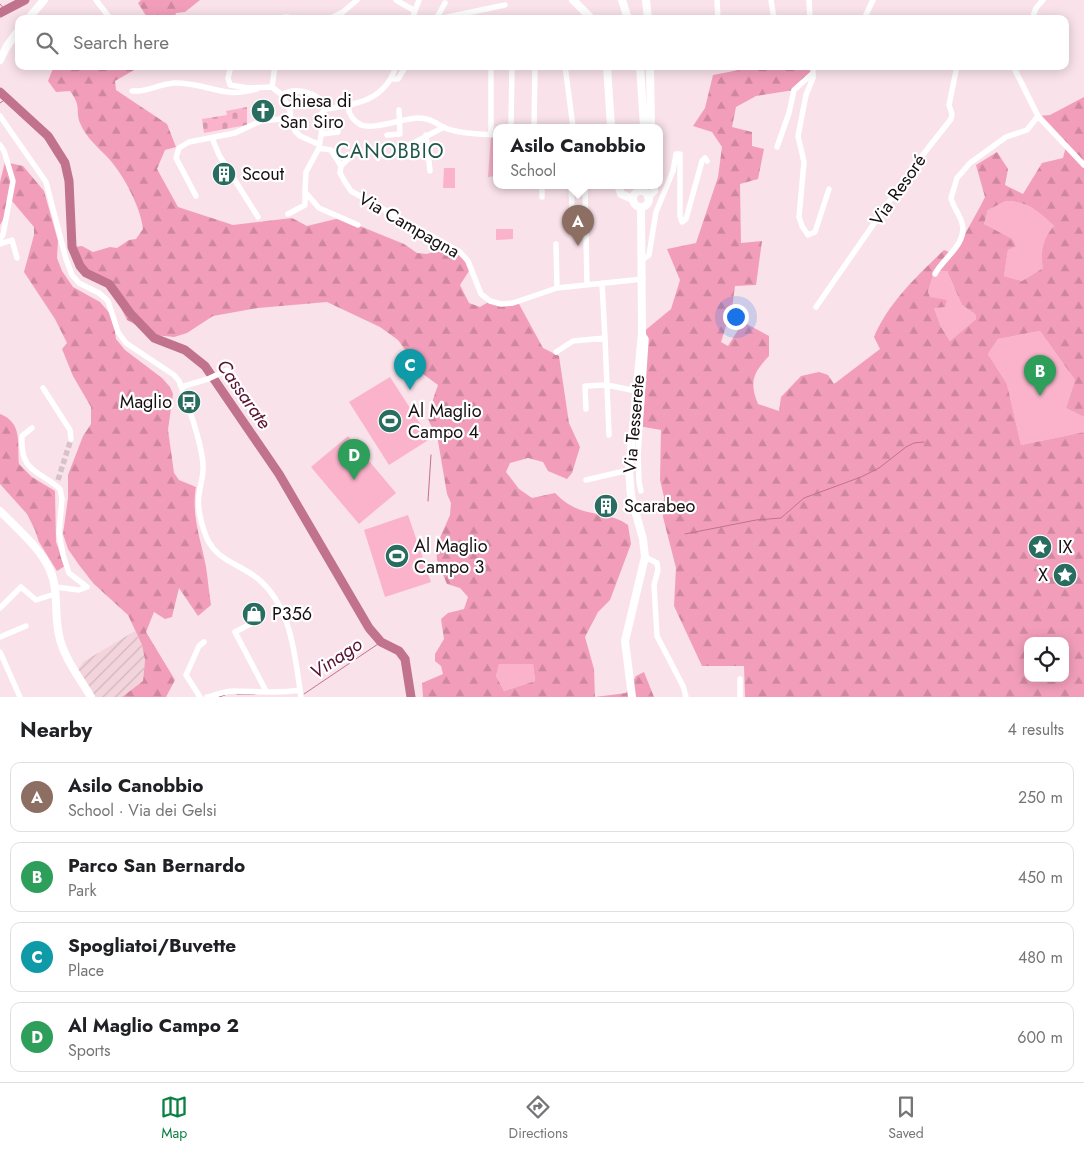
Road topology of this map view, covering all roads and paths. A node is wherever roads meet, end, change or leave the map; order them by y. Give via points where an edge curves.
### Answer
1 (44, 0) edge
2 (96, 0) edge
3 (357, 0) edge
4 (396, 0) edge
5 (419, 0) edge
6 (573, 0) edge
7 (622, 0) edge
8 (646, 0) edge
9 (717, 0) edge
10 (771, 0) edge
11 (809, 0) edge
12 (873, 0) edge
13 (1043, 0) edge
14 (445, 3) dead end
15 (505, 5) dead end
16 (415, 11) junction
17 (31, 15) edge
18 (107, 15) edge
19 (337, 15) edge
20 (414, 15) edge
21 (439, 15) edge
22 (454, 15) edge
23 (588, 15) edge
24 (627, 15) edge
25 (648, 15) edge
26 (718, 15) edge
27 (773, 15) edge
28 (810, 15) edge
29 (866, 15) edge
30 (1033, 15) edge
31 (15, 36) edge
32 (0, 60) edge
33 (230, 70) edge
34 (274, 70) edge
35 (395, 70) edge
36 (404, 70) edge
37 (491, 70) edge
38 (512, 70) edge
39 (535, 70) edge
40 (566, 70) edge
41 (607, 70) edge
42 (640, 70) edge
43 (650, 70) edge
44 (813, 70) edge
45 (956, 70) edge
46 (1016, 70) edge
47 (392, 79) junction
48 (272, 87) junction
49 (259, 88) junction
50 (132, 91) dead end
51 (282, 94) junction
52 (347, 107) junction
53 (326, 109) junction
54 (399, 110) dead end
55 (0, 116) edge
56 (1038, 116) junction
57 (290, 121) junction
58 (400, 121) junction
59 (494, 124) edge
60 (512, 124) edge
61 (534, 124) edge
62 (573, 124) edge
63 (611, 124) edge
64 (644, 124) edge
65 (651, 124) edge
66 (444, 127) junction
67 (338, 132) dead end
68 (322, 134) junction
69 (387, 135) dead end
70 (426, 135) junction
71 (493, 135) edge
72 (212, 138) junction
73 (0, 145) edge
74 (319, 146) junction
75 (777, 147) dead end
76 (408, 156) dead end
77 (350, 157) dead end
78 (707, 161) dead end
79 (1084, 165) edge
80 (340, 166) junction
81 (430, 171) dead end
82 (542, 189) edge
83 (571, 189) edge
84 (585, 189) edge
85 (619, 189) edge
86 (829, 190) dead end
87 (644, 191) edge
88 (305, 192) junction
89 (196, 196) dead end
90 (542, 197) dead end
91 (633, 199) junction
92 (641, 207) junction
93 (585, 208) junction
94 (288, 214) dead end
95 (258, 217) dead end
96 (358, 225) dead end
97 (0, 239) edge
98 (0, 244) edge
99 (556, 244) dead end
100 (17, 258) dead end
101 (642, 260) junction
102 (935, 274) dead end
103 (643, 279) junction
104 (602, 283) junction
105 (586, 285) junction
106 (557, 288) junction
107 (816, 307) dead end
108 (642, 333) junction
109 (605, 338) junction
110 (556, 352) dead end
111 (227, 370) dead end
112 (607, 386) junction
113 (181, 387) junction
114 (44, 388) dead end
115 (636, 391) junction
116 (586, 409) dead end
117 (32, 428) dead end
118 (609, 435) dead end
119 (71, 439) tunnel mouth
120 (629, 470) junction
121 (586, 480) dead end
122 (641, 491) dead end
123 (0, 512) edge
124 (645, 557) junction
125 (55, 591) junction
126 (0, 608) edge
127 (258, 620) dead end
128 (26, 626) dead end
129 (0, 638) edge
130 (204, 642) dead end
131 (0, 652) edge
132 (740, 679) dead end
133 (266, 691) junction
134 (300, 694) edge
135 (20, 697) edge
136 (91, 697) edge
137 (200, 697) edge
138 (207, 697) edge
139 (632, 697) edge
140 (686, 697) edge
141 (740, 697) edge

1 - 17 main road
2 - 18 street
3 - 19 street
4 - 16 street
5 - 16 street
6 - 23 main road
7 - 24 main road
8 - 25 main road
9 - 26 street
10 - 27 street
11 - 28 street
12 - 29 street
13 - 30 street
14 - 21 street
15 - 22 street
16 - 20 street
31 - 32 main road
33 - 49 street via 230,85
34 - 48 street
35 - 47 street
36 - 47 street via 398,79
37 - 59 street
38 - 60 street
39 - 61 street
40 - 62 street
41 - 63 main road
42 - 64 main road
43 - 65 main road
44 - 75 street via 794,90
44 - 86 street via 798,136 804,162 799,217 807,234 815,232
45 - 107 street, Via Resoré via 949,106 951,119 935,136 906,185 892,199
46 - 56 street
47 - 52 street via 380,94
48 - 49 street
48 - 51 street
49 - 50 street via 238,94 174,83
51 - 53 street via 290,91 315,95
51 - 57 street via 290,110
52 - 53 street
52 - 58 street via 350,115 362,125
53 - 68 street via 321,114
54 - 58 street
55 - 113 street via 46,182 72,275 108,301 118,332 126,343 174,375
56 - 79 street
56 - 102 street via 1027,130 1006,137 960,173 951,198 962,232 958,243
57 - 72 street via 280,118 261,121
57 - 74 street via 300,136
58 - 66 street via 427,118
58 - 69 street via 400,135
66 - 70 street
66 - 71 street
67 - 68 street
68 - 74 street
70 - 76 street via 408,146
70 - 81 street
72 - 89 street via 182,144 176,154
72 - 95 street
73 - 97 street via 13,181
74 - 80 street, Via Campagna via 331,150
74 - 88 street via 306,172
77 - 80 street
78 - 101 street via 705,158 702,161 686,220 682,222 680,154 676,154 656,212 649,255
80 - 106 street, Via Campagna via 340,173 354,194 391,211 463,255 481,294 490,301 513,303
82 - 90 street
83 - 93 street via 572,207
84 - 93 street
85 - 91 main road via 621,194
87 - 91 main road via 636,193
87 - 92 main road via 647,204
88 - 94 street via 305,205
88 - 96 street via 319,208
91 - 92 main road via 634,204
92 - 101 main road, Via Tesserete
93 - 105 street
98 - 100 street via 12,240
99 - 106 street
101 - 103 main road, Via Tesserete
103 - 104 street, Via Campagna
103 - 108 main road, Via Tesserete
104 - 105 street, Via Campagna
104 - 109 street
105 - 106 street, Via Campagna
108 - 115 main road, Via Tesserete
108 - 122 street via 646,339 638,456
109 - 110 street via 573,341
109 - 112 street
111 - 113 street
112 - 115 street
112 - 116 street via 585,386
112 - 118 street
113 - 134 street via 203,462 199,509 205,534 217,554 256,577 272,595 292,638
114 - 119 street via 70,430
115 - 120 main road, Via Tesserete
117 - 125 street via 22,436 24,460 31,470 57,483 61,493 59,540 67,570 87,586 79,590
120 - 121 street
120 - 124 main road, Via Tesserete
123 - 125 main road via 43,559 50,570
124 - 139 main road, Via Tesserete via 626,635
124 - 140 street via 657,563 658,568 654,585 657,636
125 - 126 street via 36,600 21,587
125 - 136 main road via 55,613 62,646
127 - 133 street via 235,632
128 - 129 street
130 - 137 street via 186,675
131 - 135 street
132 - 141 street
133 - 134 street
133 - 138 street via 233,691

